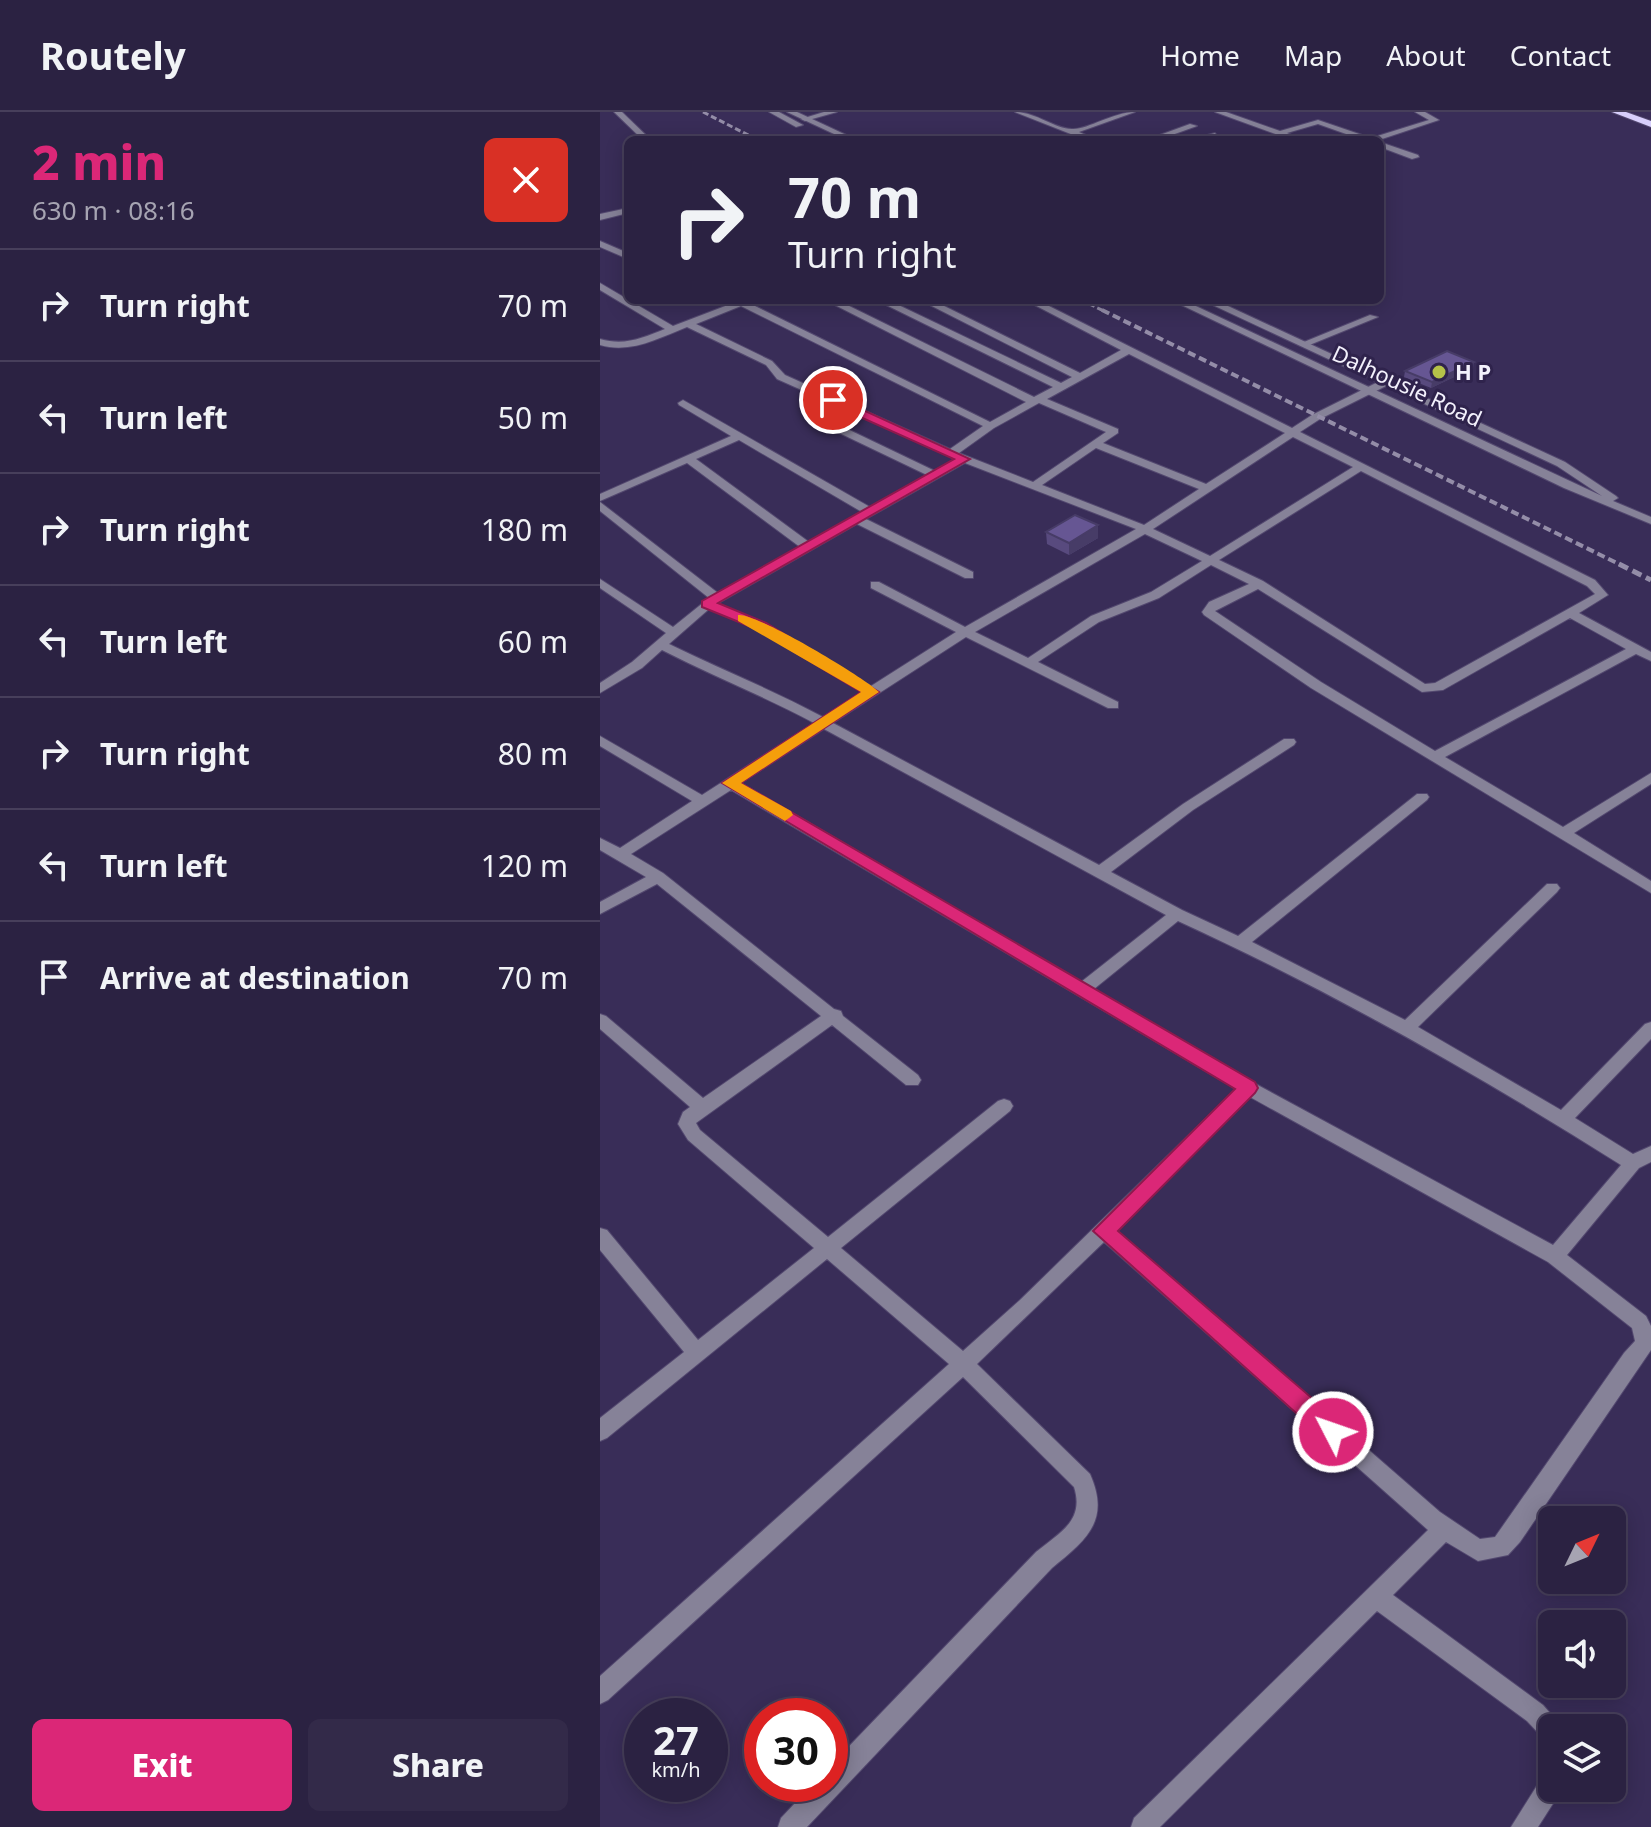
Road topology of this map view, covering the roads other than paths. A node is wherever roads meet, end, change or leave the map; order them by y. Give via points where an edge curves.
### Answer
1 (618, 112) edge
2 (773, 112) edge
3 (791, 112) edge
4 (833, 112) edge
5 (1019, 112) edge
6 (1131, 112) edge
7 (1219, 112) edge
8 (1419, 112) edge
9 (1617, 112) edge
10 (805, 119) junction
11 (1651, 124) edge
12 (1193, 126) dead end
13 (1071, 132) junction
14 (1280, 133) junction
15 (1215, 135) dead end
16 (643, 136) edge
17 (824, 136) edge
18 (844, 136) edge
19 (1082, 136) edge
20 (1162, 136) edge
21 (1212, 136) edge
22 (1288, 136) edge
23 (1358, 136) edge
24 (1383, 136) edge
25 (1384, 145) edge
26 (1415, 157) dead end
27 (624, 211) edge
28 (600, 217) edge
29 (600, 244) edge
30 (624, 254) edge
31 (600, 286) edge
32 (624, 300) edge
33 (630, 304) edge
34 (723, 304) edge
35 (741, 304) edge
36 (750, 304) edge
37 (838, 304) edge
38 (889, 304) edge
39 (933, 304) edge
40 (1038, 304) edge
41 (1185, 304) edge
42 (1222, 304) edge
43 (731, 308) junction
44 (1373, 317) dead end
45 (688, 324) junction
46 (673, 330) junction
47 (600, 342) edge
48 (1304, 344) junction
49 (1128, 350) junction
50 (1079, 376) junction
51 (1386, 382) junction
52 (1059, 386) junction
53 (1370, 390) junction
54 (1035, 400) junction
55 (683, 403) dead end
56 (990, 426) junction
57 (835, 427) dead end
58 (1293, 431) junction
59 (737, 437) junction
60 (1096, 444) junction
61 (951, 453) junction
62 (688, 459) junction
63 (964, 459) junction
64 (1362, 466) junction
65 (935, 475) junction
66 (1034, 486) junction
67 (1207, 488) junction
68 (601, 498) edge
69 (1622, 507) junction
70 (870, 512) junction
71 (856, 519) junction
72 (1651, 521) edge
73 (1145, 529) junction
74 (808, 547) junction
75 (1210, 562) junction
76 (969, 575) dead end
77 (600, 583) edge
78 (1259, 584) junction
79 (875, 585) dead end
80 (712, 601) junction
81 (1571, 614) junction
82 (672, 632) junction
83 (963, 633) junction
84 (659, 644) junction
85 (1635, 649) junction
86 (1651, 657) edge
87 (1030, 662) junction
88 (600, 689) edge
89 (871, 692) junction
90 (1113, 705) dead end
91 (823, 722) junction
92 (600, 740) edge
93 (1289, 742) dead end
94 (1436, 756) junction
95 (1651, 778) edge
96 (730, 783) junction
97 (1422, 797) dead end
98 (702, 801) junction
99 (1565, 832) junction
100 (600, 843) edge
101 (621, 854) junction
102 (1100, 872) junction
103 (658, 877) junction
104 (1552, 888) dead end
105 (1651, 888) edge
106 (600, 909) edge
107 (1177, 914) junction
108 (1241, 942) junction
109 (1082, 990) junction
110 (835, 1015) junction
111 (600, 1020) edge
112 (1651, 1028) edge
113 (1405, 1030) junction
114 (912, 1080) dead end
115 (1248, 1088) junction
116 (1004, 1106) dead end
117 (703, 1108) junction
118 (1563, 1119) junction
119 (1651, 1153) edge
120 (1633, 1163) junction
121 (1104, 1231) junction
122 (600, 1236) edge
123 (827, 1248) junction
124 (1555, 1256) junction
125 (698, 1354) junction
126 (962, 1362) junction
127 (600, 1431) edge
128 (1444, 1529) junction
129 (1375, 1595) junction
130 (600, 1692) edge
131 (1538, 1716) edge
132 (848, 1765) edge
133 (813, 1802) edge
134 (1540, 1802) edge
135 (790, 1827) edge
136 (1143, 1827) edge
137 (1523, 1827) edge

1 - 16 street
2 - 17 street
3 - 10 street
4 - 10 street
5 - 13 street
6 - 13 street
7 - 14 street
8 - 24 street via 1435,120
9 - 11 main road
10 - 18 street
12 - 20 street
13 - 19 street
14 - 22 street
14 - 23 street via 1318,122
15 - 21 street
25 - 26 street
27 - 28 street
29 - 30 street
31 - 32 street
33 - 46 street
34 - 43 street
35 - 43 street
36 - 56 street
37 - 54 street
38 - 52 street
39 - 50 street
40 - 49 street
41 - 53 street, Dalhousie Road
42 - 48 street, Dalhousie Road
43 - 45 street
44 - 48 street
45 - 46 street
45 - 61 street via 769,363 781,377
46 - 47 street via 625,347
48 - 51 street, Dalhousie Road
49 - 50 street
49 - 58 street
50 - 52 street
51 - 53 street
51 - 69 street, Dalhousie Road via 1572,470
52 - 54 street
53 - 58 street
53 - 69 street, Dalhousie Road
54 - 56 street
54 - 60 street via 1114,431
55 - 59 street
56 - 61 street
57 - 65 street
58 - 64 street
58 - 67 street
59 - 62 street
59 - 70 street
60 - 66 street
60 - 67 street
61 - 63 street
62 - 68 street
62 - 74 street
63 - 65 street
63 - 66 street
64 - 75 street
64 - 81 street via 1599,588 1602,595
65 - 70 street
66 - 73 street
67 - 73 street
68 - 80 street
69 - 72 street, Dalhousie Road
70 - 71 street
71 - 74 street
71 - 76 street
73 - 75 street
73 - 83 street
74 - 80 street
75 - 78 street
75 - 87 street via 1155,595 1095,619
77 - 82 street
78 - 81 street via 1426,689
78 - 94 street via 1208,612
79 - 83 street
80 - 82 street
80 - 89 street
81 - 85 street
82 - 84 street
83 - 87 street
83 - 89 street
84 - 88 street
84 - 91 street
85 - 86 street
85 - 94 street
87 - 90 street
89 - 91 street
91 - 96 street
91 - 102 street
92 - 98 street
93 - 102 street
94 - 99 street
95 - 99 street
96 - 98 street
96 - 109 street
97 - 108 street
98 - 101 street
99 - 105 street
100 - 101 street
101 - 103 street
102 - 107 street
103 - 106 street
103 - 110 street
104 - 113 street
107 - 108 street
107 - 109 street
108 - 113 street
109 - 115 street
110 - 114 street
110 - 117 street
111 - 117 street
112 - 118 street
113 - 118 street
115 - 121 street
115 - 124 street
116 - 123 street
117 - 123 street via 689,1117 694,1135
118 - 120 street
119 - 120 street
120 - 124 street
121 - 126 street
121 - 128 street
122 - 125 street
123 - 125 street
123 - 126 street
124 - 128 street via 1639,1322 1645,1345 1500,1547 1478,1550
125 - 127 street
126 - 130 street
126 - 132 street via 1083,1481 1091,1502 1088,1517
128 - 129 street
129 - 131 street
129 - 136 street
133 - 135 street
134 - 137 street

